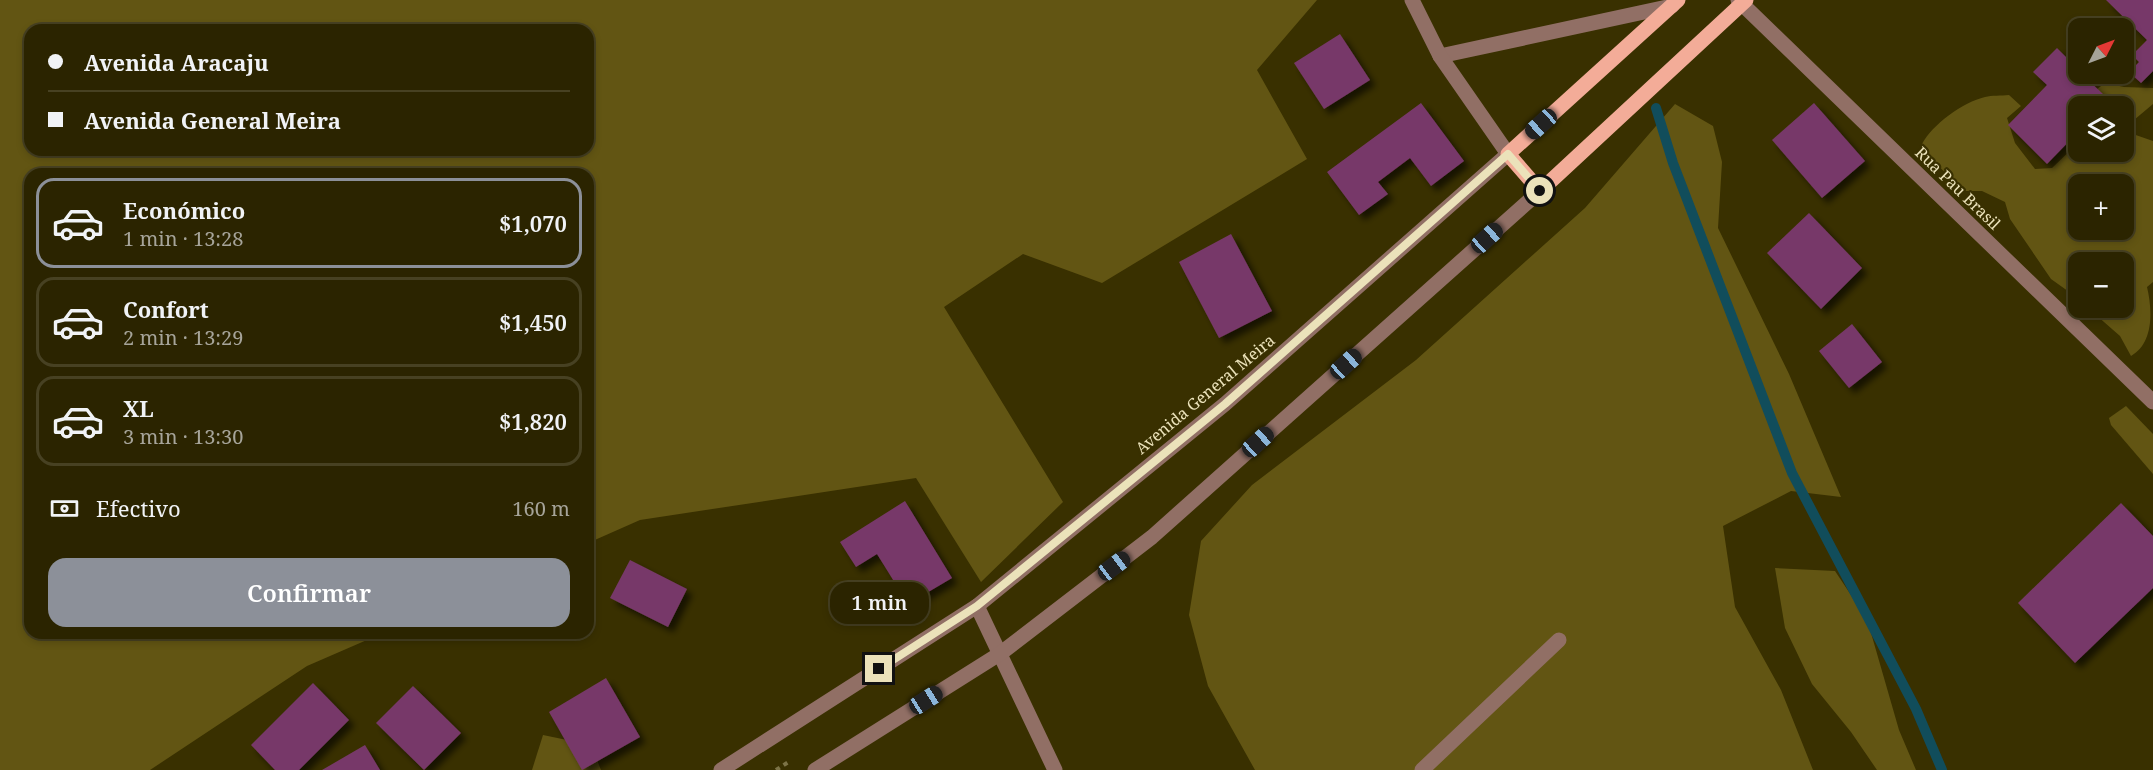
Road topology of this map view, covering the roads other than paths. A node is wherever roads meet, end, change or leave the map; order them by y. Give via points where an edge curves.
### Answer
1 (1412, 0) edge
2 (1742, 1) edge
3 (1675, 3) edge
4 (1440, 56) junction
5 (1508, 154) junction
6 (1540, 191) junction
7 (2153, 402) edge
8 (977, 606) junction
9 (1559, 640) dead end
10 (1000, 653) junction
11 (721, 770) edge
12 (815, 770) edge
13 (1055, 770) edge
14 (1422, 770) edge

1 - 4 street
2 - 6 main road
2 - 7 street, Rua Pau Brasil
3 - 4 street
3 - 5 main road, Avenida General Meira
4 - 5 street
5 - 6 main road
5 - 8 street, Avenida General Meira via 1225,404
6 - 10 street via 1152,537
8 - 10 street
8 - 11 street, Avenida General Meira
9 - 14 street
10 - 12 street
10 - 13 street

